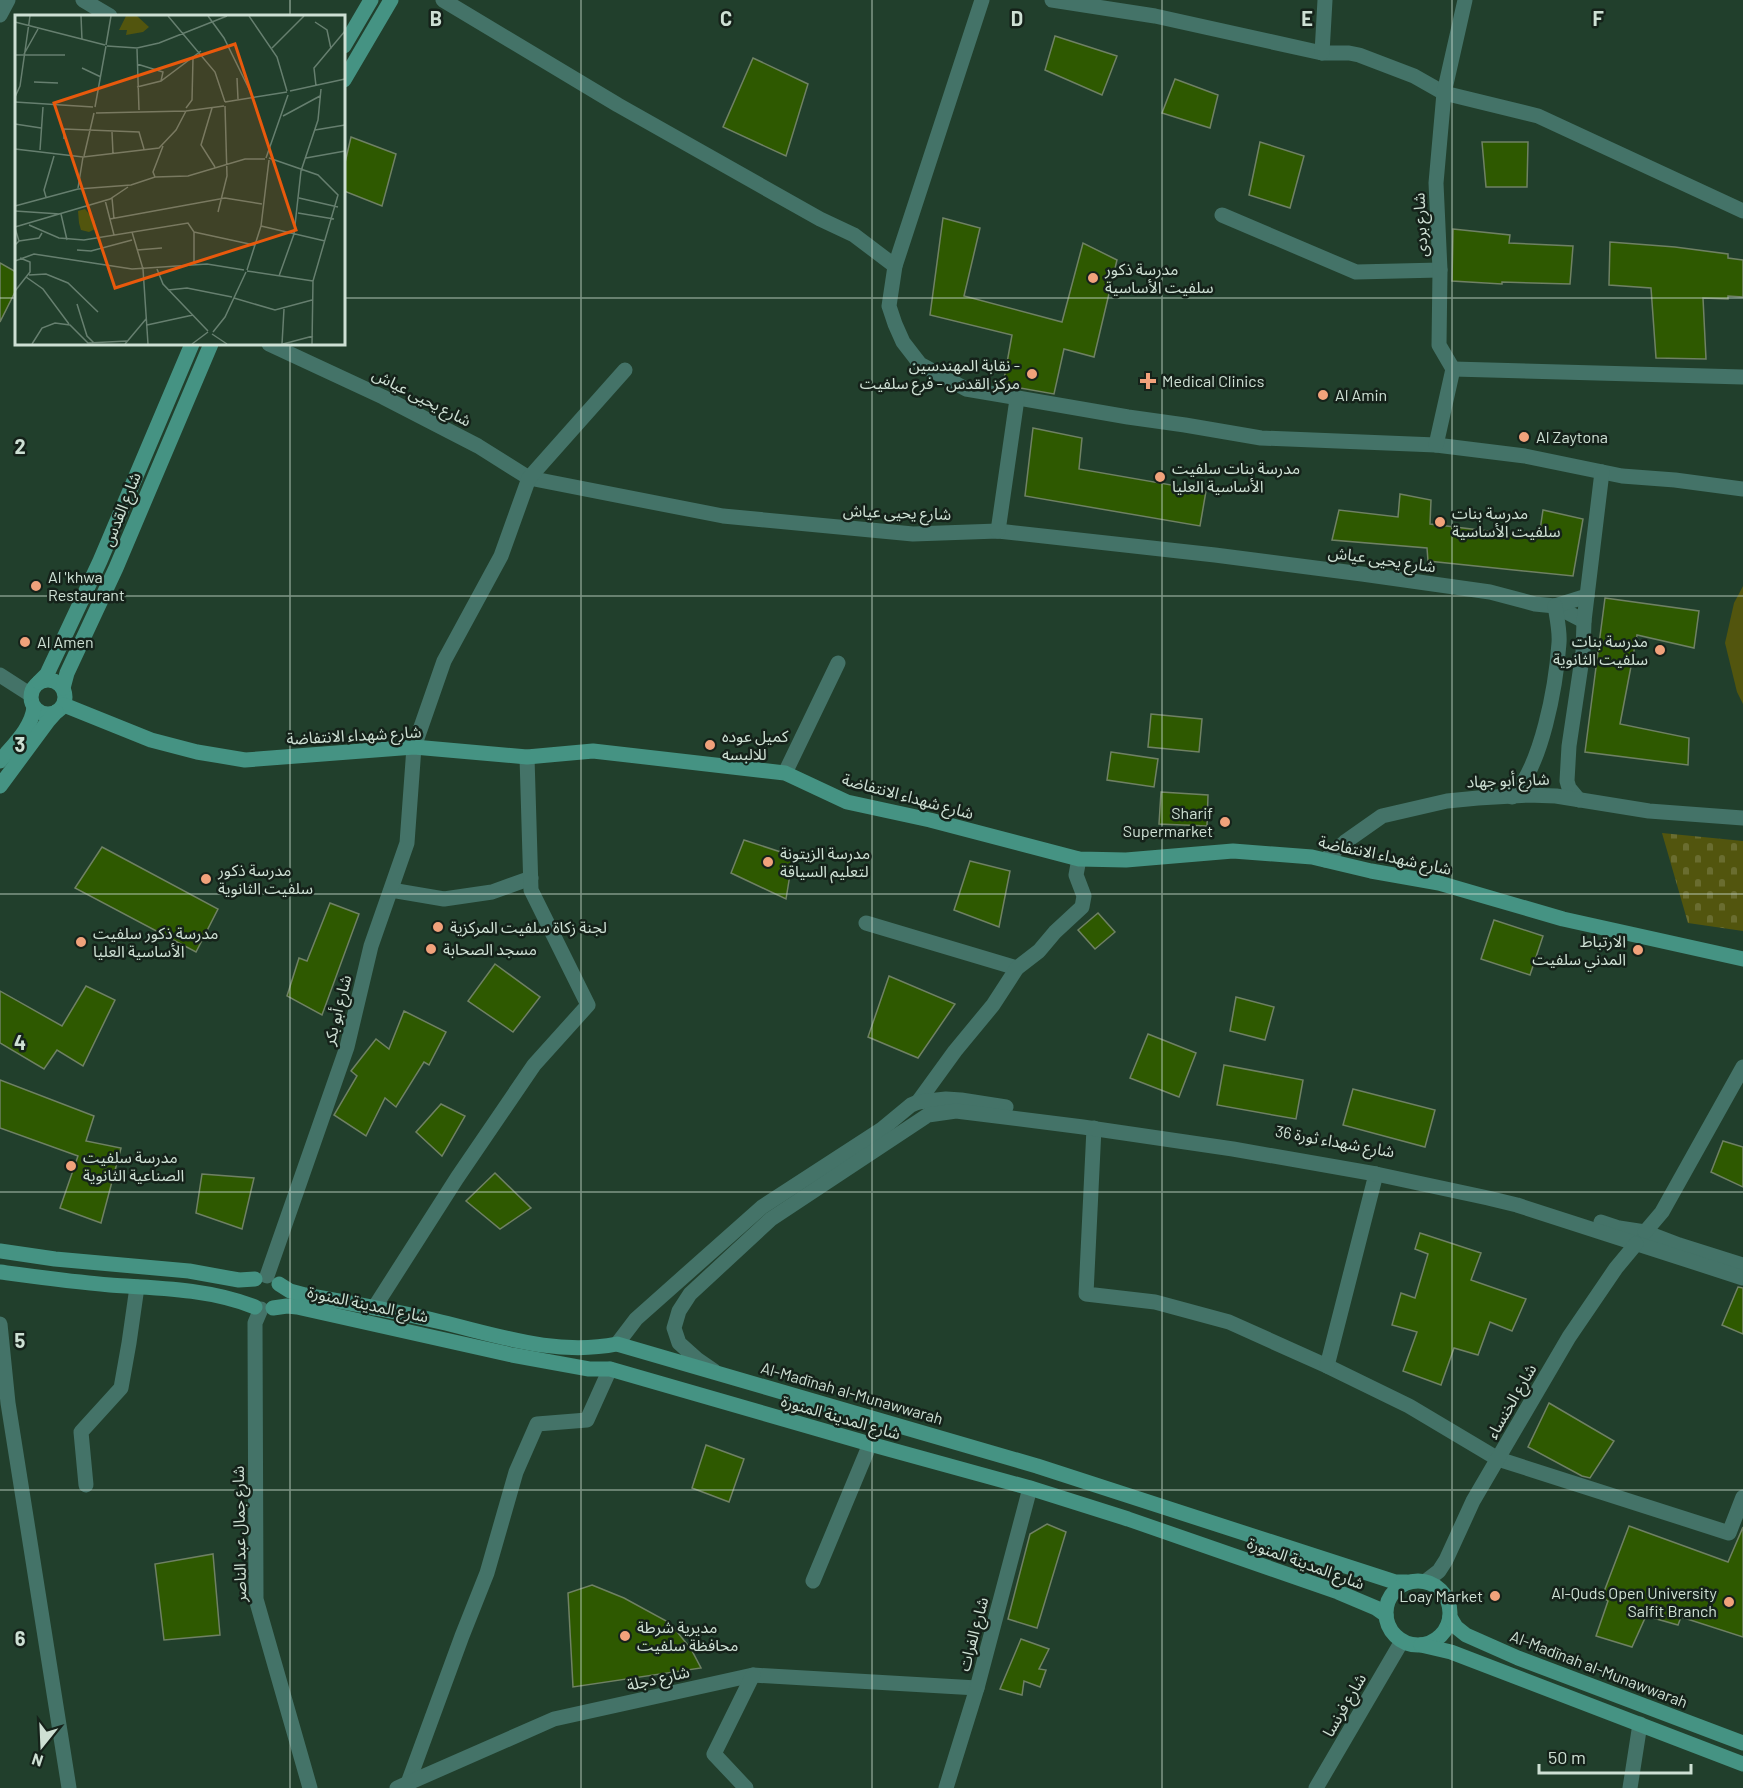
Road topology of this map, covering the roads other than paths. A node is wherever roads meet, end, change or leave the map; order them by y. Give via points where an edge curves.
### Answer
1 (8, 0) edge
2 (83, 0) edge
3 (371, 0) edge
4 (391, 0) edge
5 (443, 0) edge
6 (982, 0) edge
7 (1052, 0) edge
8 (1325, 0) edge
9 (1465, 0) edge
10 (0, 15) edge
11 (108, 15) edge
12 (345, 44) edge
13 (1322, 53) junction
14 (345, 78) edge
15 (1444, 93) junction
16 (1743, 211) edge
17 (1222, 215) dead end
18 (896, 266) junction
19 (1440, 270) junction
20 (192, 345) edge
21 (211, 345) edge
22 (271, 345) edge
23 (1453, 369) junction
24 (625, 370) dead end
25 (1743, 377) edge
26 (1017, 399) junction
27 (1436, 445) junction
28 (1602, 472) junction
29 (529, 478) junction
30 (1743, 489) edge
31 (998, 531) junction
32 (1587, 596) junction
33 (1555, 606) junction
34 (1584, 621) junction
35 (838, 663) dead end
36 (0, 675) edge
37 (63, 688) junction
38 (35, 695) junction
39 (60, 709) junction
40 (414, 747) junction
41 (527, 757) junction
42 (0, 761) edge
43 (785, 773) junction
44 (0, 786) edge
45 (1512, 797) junction
46 (1579, 800) junction
47 (1743, 818) edge
48 (1079, 859) junction
49 (1325, 860) junction
50 (531, 878) junction
51 (391, 890) junction
52 (866, 923) dead end
53 (1743, 959) edge
54 (1017, 968) junction
55 (1743, 1067) edge
56 (943, 1070) junction
57 (961, 1100) junction
58 (915, 1104) junction
59 (1094, 1128) junction
60 (1376, 1174) junction
61 (1641, 1238) junction
62 (0, 1251) edge
63 (1743, 1265) edge
64 (0, 1272) edge
65 (1743, 1278) edge
66 (267, 1279) junction
67 (137, 1287) junction
68 (263, 1308) junction
69 (374, 1308) junction
70 (0, 1324) edge
71 (617, 1344) junction
72 (1327, 1366) junction
73 (610, 1369) junction
74 (717, 1372) junction
75 (7, 1440) edge
76 (870, 1444) junction
77 (1498, 1459) junction
78 (86, 1485) dead end
79 (1030, 1488) junction
80 (1743, 1497) edge
81 (813, 1581) dead end
82 (1426, 1581) junction
83 (1407, 1582) junction
84 (1386, 1615) junction
85 (1450, 1617) junction
86 (1402, 1641) junction
87 (1421, 1645) junction
88 (753, 1675) junction
89 (977, 1688) junction
90 (1640, 1724) junction
91 (1743, 1743) edge
92 (1743, 1764) edge
93 (403, 1786) edge
94 (69, 1788) edge
95 (309, 1788) edge
96 (746, 1788) edge
97 (946, 1788) edge
98 (1316, 1788) edge
99 (1630, 1788) edge

1 - 10 street
2 - 11 street
3 - 12 main road
4 - 14 main road
5 - 18 street via 618,105 854,235
6 - 18 street
7 - 13 street via 1155,16
8 - 13 street
9 - 15 street, شارع بردى
13 - 15 street via 1359,55 1414,76
15 - 16 street via 1538,116
15 - 19 street, شارع بردى via 1436,183
17 - 19 street via 1356,272
18 - 26 street via 889,306 903,342 920,364 966,389
19 - 23 street, شارع بردى via 1439,345
20 - 38 main road, شارع القدس via 91,581
21 - 37 main road, شارع القدس
22 - 29 street, شارع يحيى عياش via 478,446
23 - 25 street
23 - 27 street
24 - 29 street
26 - 27 street via 1261,438
26 - 31 street
27 - 28 street via 1525,456
28 - 30 street
28 - 32 street
29 - 31 street, شارع يحيى عياش via 723,516 913,534
29 - 40 street, شارع أبو بكر via 501,556 444,662
31 - 33 street, شارع يحيى عياش via 1362,574 1490,592
32 - 33 street
32 - 34 street
33 - 34 street
33 - 45 street via 1559,642 1547,714 1538,753
34 - 46 street via 1567,781
35 - 43 street
36 - 38 street
37 - 38 main road via 50,680
37 - 39 main road
38 - 39 main road via 45,714
38 - 42 main road, شارع القدس via 26,729
39 - 40 main road, شارع شهداء الانتفاضة via 152,740 244,760
39 - 44 main road
40 - 41 main road, شارع شهداء الانتفاضة
40 - 51 street, شارع أبو بكر via 407,843
41 - 43 main road, شارع شهداء الانتفاضة via 593,751
41 - 50 street
43 - 48 main road, شارع شهداء الانتفاضة via 848,802
45 - 46 street, شارع أبو جهاد
45 - 49 street, شارع أبو جهاد via 1447,801 1382,816
46 - 47 street, شارع أبو جهاد via 1649,811
48 - 49 main road, شارع شهداء الانتفاضة via 1126,860 1233,851
48 - 54 street via 1076,875 1084,896 1082,907
49 - 53 main road, شارع شهداء الانتفاضة via 1439,883 1563,919
50 - 51 street via 492,892 444,899
50 - 69 street via 531,890 588,1005 534,1065
51 - 66 street, شارع أبو بكر via 371,946 347,1047
52 - 54 street
54 - 56 street
55 - 61 street, شارع الخنساء via 1662,1212
56 - 57 street via 945,1088
56 - 58 street
57 - 58 street, شارع شهداء ثورة 36
57 - 61 street, شارع شهداء ثورة 36 via 1234,1142 1495,1190
58 - 71 street via 762,1207 636,1318
59 - 60 street, شارع شهداء ثورة 36
59 - 72 street via 1086,1294 1155,1302 1229,1322
59 - 74 street, شارع شهداء ثورة 36 via 956,1111 928,1115 771,1219 690,1294 679,1311 675,1328 679,1343
60 - 61 street, شارع شهداء ثورة 36
60 - 72 street
61 - 63 street, شارع شهداء ثورة 36
61 - 65 street, شارع شهداء ثورة 36
61 - 77 street, شارع الخنساء via 1569,1337
62 - 66 main road via 239,1280
64 - 67 main road, شارع المدينة المنورة
66 - 68 main road via 282,1295 280,1301
66 - 68 main road via 251,1282 248,1291 251,1302
66 - 69 main road, Al-Madīnah al-Munawwarah via 290,1291
67 - 68 main road, شارع المدينة المنورة via 214,1295
67 - 78 street via 121,1388 81,1432
68 - 73 main road, شارع المدينة المنورة via 297,1307 512,1355
68 - 95 street, شارع جمال عبد الناصر via 255,1323 256,1599
69 - 71 main road, Al-Madīnah al-Munawwarah via 546,1346 575,1349
70 - 75 street via 8,1403
71 - 74 main road, Al-Madīnah al-Munawwarah
72 - 77 street via 1409,1406
73 - 76 main road, شارع المدينة المنورة
73 - 93 street via 587,1420 537,1424 516,1472 487,1573
74 - 83 main road, Al-Madīnah al-Munawwarah via 1037,1466 1395,1582
75 - 94 street
76 - 79 main road, شارع المدينة المنورة
76 - 81 street
77 - 80 street via 1729,1533
77 - 82 street, شارع الخنساء via 1473,1501 1446,1560
79 - 84 main road, شارع المدينة المنورة via 1328,1588
79 - 89 street, شارع الفرات
82 - 83 main road
82 - 85 main road via 1444,1594
83 - 84 main road via 1392,1594
84 - 86 main road via 1390,1628
85 - 87 main road via 1443,1634
85 - 91 main road, Al-Madīnah al-Munawwarah via 1466,1635 1518,1659
86 - 87 main road
86 - 98 street, شارع فرنسا
87 - 90 main road via 1451,1652
88 - 89 street, شارع دجلة
88 - 93 street, شارع دجلة via 554,1719
88 - 96 street via 714,1754
89 - 97 street, شارع الفرات
90 - 92 main road
90 - 99 street

